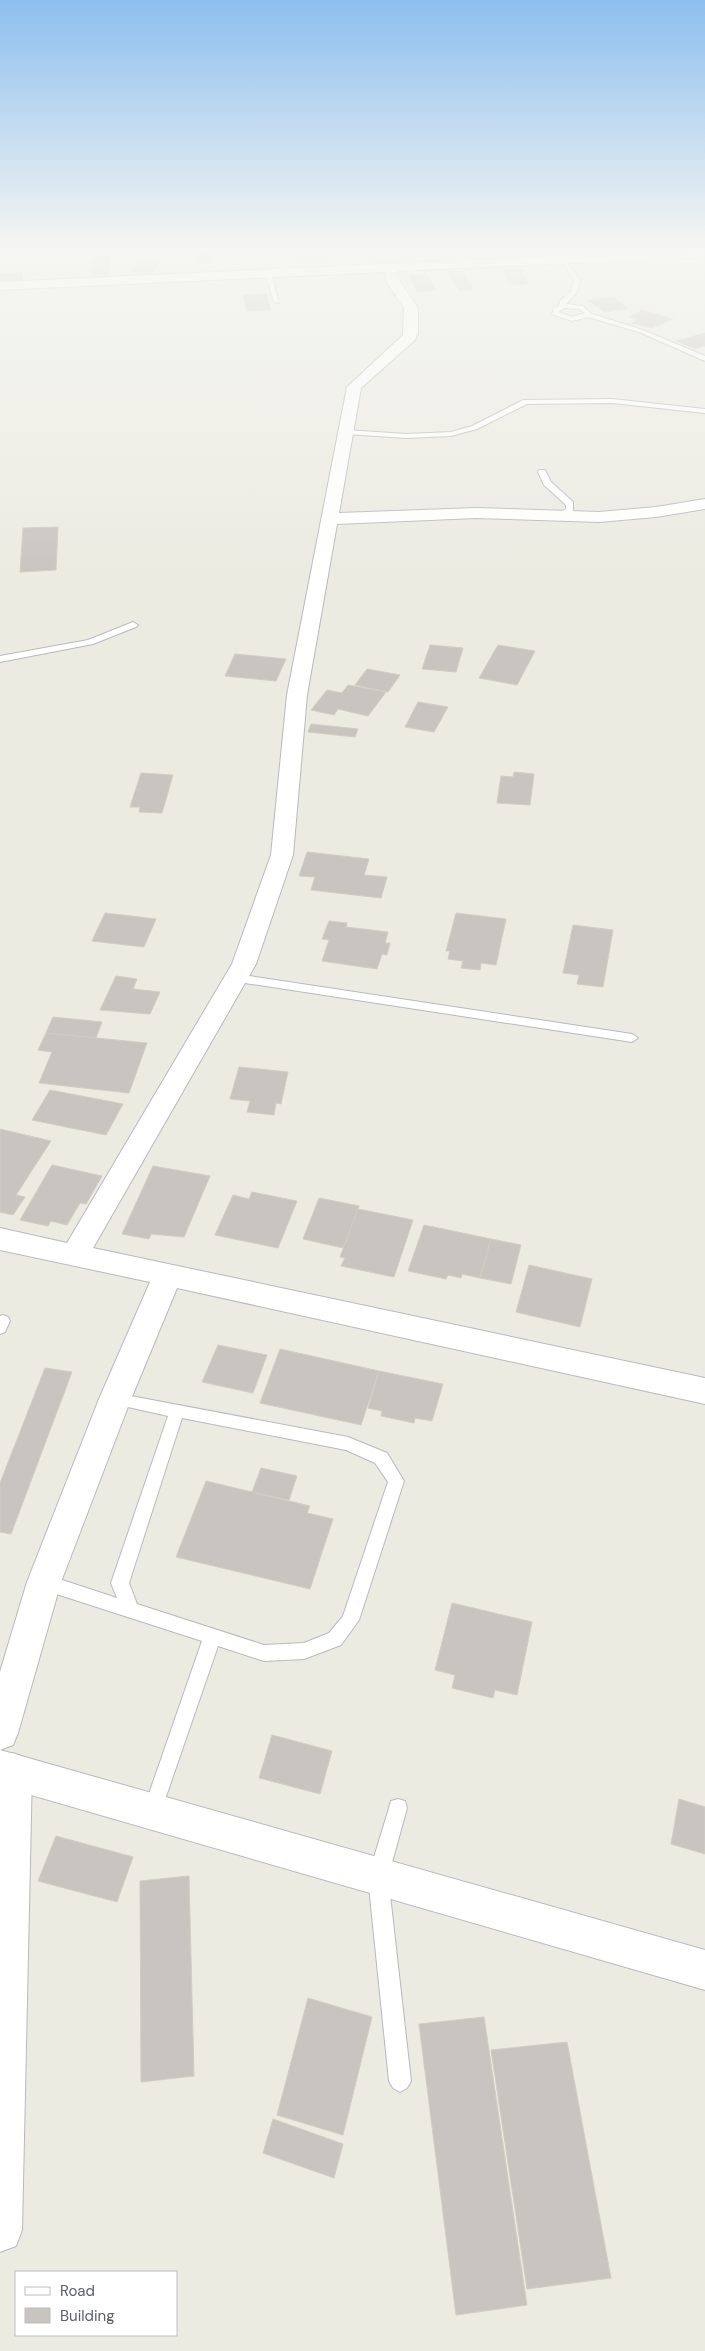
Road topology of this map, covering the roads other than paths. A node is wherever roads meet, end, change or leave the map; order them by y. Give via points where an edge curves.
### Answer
1 (386, 357) edge
2 (705, 411) edge
3 (346, 432) junction
4 (542, 472) dead end
5 (705, 504) edge
6 (560, 516) junction
7 (329, 519) junction
8 (133, 625) dead end
9 (0, 659) edge
10 (236, 978) junction
11 (632, 1038) dead end
12 (0, 1239) edge
13 (74, 1256) junction
14 (167, 1276) junction
15 (705, 1391) edge
16 (115, 1399) junction
17 (177, 1411) junction
18 (44, 1582) junction
19 (131, 1611) junction
20 (212, 1637) junction
21 (0, 1733) edge
22 (6, 1770) edge
23 (398, 1808) dead end
24 (152, 1812) junction
25 (378, 1877) junction
26 (705, 1970) edge
27 (400, 2080) dead end
28 (0, 2230) edge

1 - 3 street via 354,387
2 - 3 lane via 612,401 527,402 454,433
3 - 7 street
4 - 6 lane via 547,482 570,504 570,510
5 - 6 street via 599,517
6 - 7 street via 476,513
7 - 10 street via 296,695 282,855 244,964
8 - 9 lane via 90,642
10 - 11 lane
10 - 13 street
12 - 13 street
13 - 14 street
14 - 15 street
14 - 16 street
16 - 17 lane
16 - 18 street
17 - 19 lane via 120,1583
17 - 20 lane via 348,1444 381,1458 396,1481 350,1620 335,1639 304,1651 264,1653
18 - 19 lane
18 - 21 street
19 - 20 lane
20 - 24 lane
22 - 24 street
22 - 28 street
23 - 25 lane
24 - 25 street
25 - 26 street
25 - 27 lane

